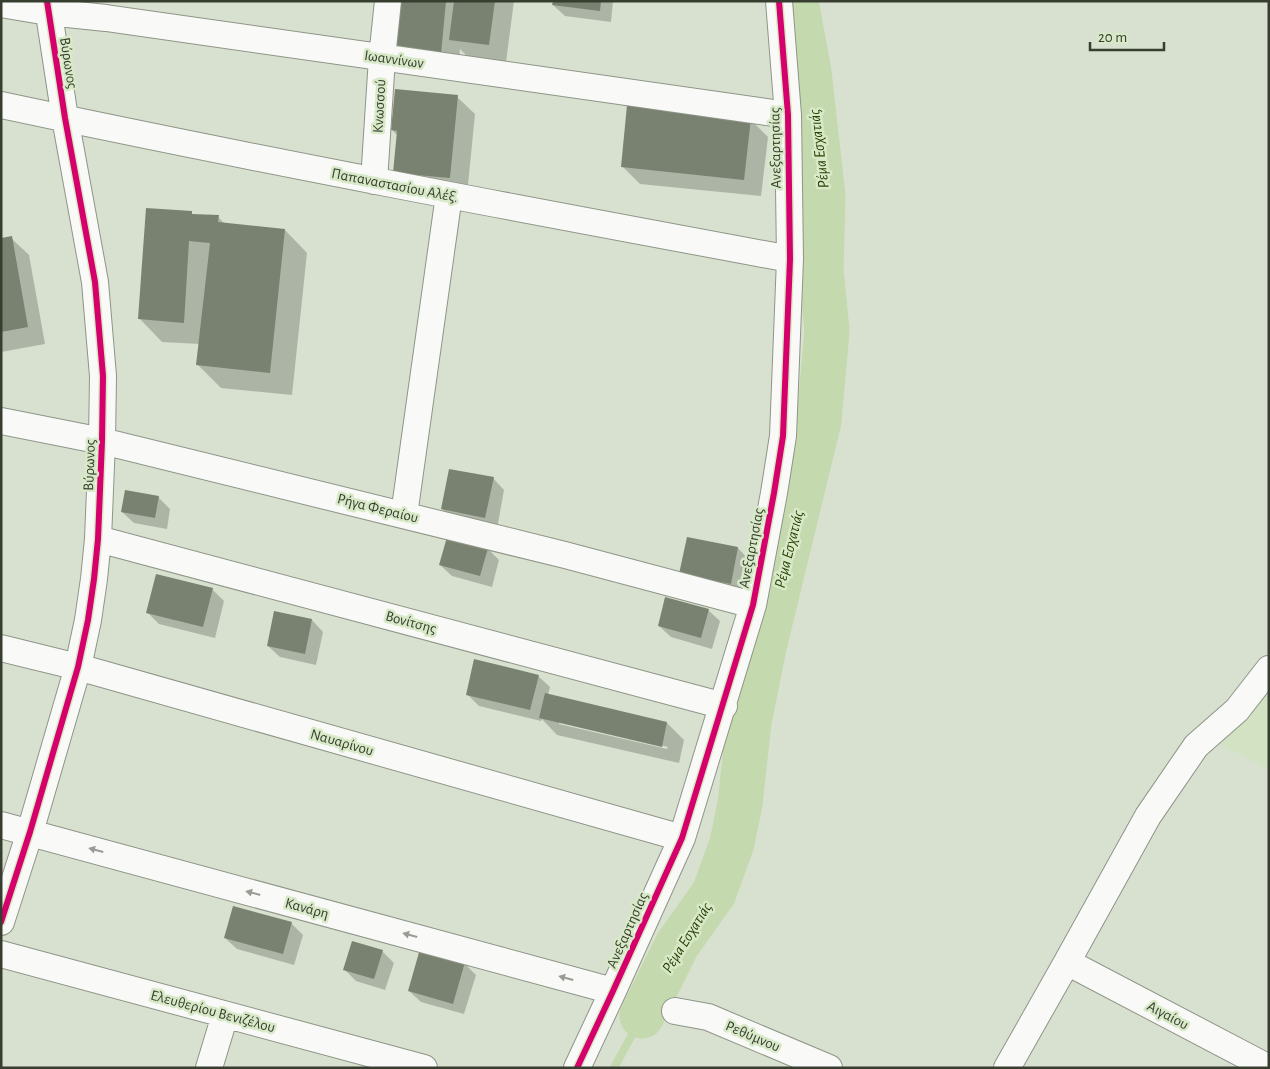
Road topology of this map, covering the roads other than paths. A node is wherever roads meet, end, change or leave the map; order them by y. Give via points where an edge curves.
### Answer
1 (388, 1) edge
2 (779, 1) edge
3 (1, 4) edge
4 (48, 7) edge
5 (382, 58) junction
6 (1, 105) edge
7 (788, 115) junction
8 (65, 118) junction
9 (374, 181) junction
10 (449, 195) junction
11 (790, 259) junction
12 (1, 421) edge
13 (102, 441) junction
14 (404, 515) junction
15 (98, 539) junction
16 (753, 605) junction
17 (1, 648) edge
18 (78, 667) junction
19 (1269, 669) edge
20 (724, 706) junction
21 (1, 825) edge
22 (30, 832) junction
23 (682, 838) junction
24 (1, 922) edge
25 (1, 954) edge
26 (1067, 962) junction
27 (614, 991) junction
28 (675, 1012) dead end
29 (225, 1015) junction
30 (209, 1068) edge
31 (424, 1068) edge
32 (577, 1068) edge
33 (829, 1068) edge
34 (1007, 1068) edge
35 (1269, 1068) edge

1 - 5 street, Κνωσσού
2 - 7 street, Ανεξαρτησίας
3 - 4 street, Ιωαννίνων
4 - 5 street, Ιωαννίνων
4 - 8 street, Βύρωνος
5 - 7 street, Ιωαννίνων
5 - 9 street, Κνωσσού
6 - 8 street, Παπαναστασίου Αλέξ.
7 - 11 street, Ανεξαρτησίας
8 - 9 street, Παπαναστασίου Αλέξ.
8 - 13 street, Βύρωνος via 95,282 103,376
9 - 10 street, Παπαναστασίου Αλέξ.
10 - 11 street, Παπαναστασίου Αλέξ.
10 - 14 street
11 - 16 street, Ανεξαρτησίας via 782,436
12 - 13 street, Ρήγα Φεραίου
13 - 14 street, Ρήγα Φεραίου
13 - 15 street, Βύρωνος
14 - 16 street, Ρήγα Φεραίου
15 - 18 street, Βύρωνος via 88,620
15 - 20 street, Βονίτσης
16 - 20 street, Ανεξαρτησίας
17 - 18 street, Ναυαρίνου
18 - 22 street, Βύρωνος
18 - 23 street, Ναυαρίνου
19 - 26 street via 1237,710 1196,746 1148,816
20 - 23 street, Ανεξαρτησίας
21 - 22 street, Κανάρη
22 - 24 street, Βύρωνος
27 -> 22 street, Κανάρη
23 - 27 street, Ανεξαρτησίας
25 - 29 street, Ελευθερίου Βενιζέλου
26 - 34 street
26 - 35 street, Αιγαίου
27 - 32 street, Ανεξαρτησίας
28 - 33 street, Ρεθύμνου via 708,1017
29 - 30 street
29 - 31 street, Ελευθερίου Βενιζέλου

